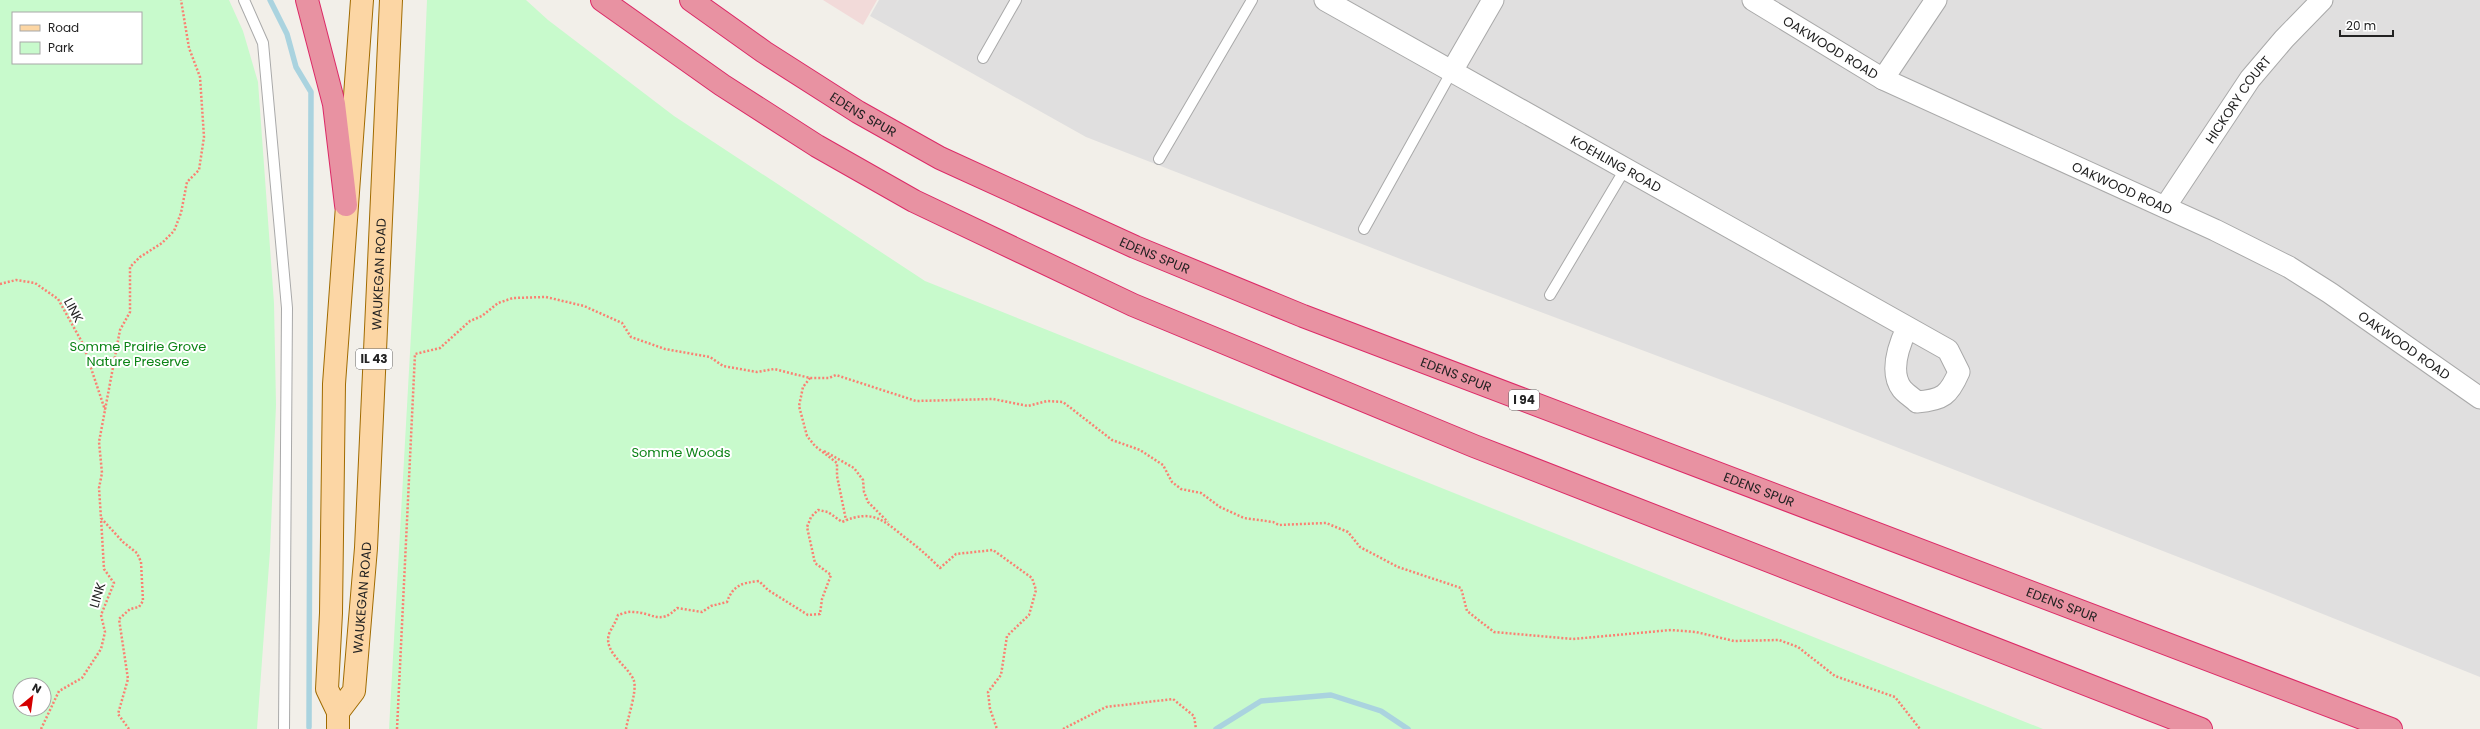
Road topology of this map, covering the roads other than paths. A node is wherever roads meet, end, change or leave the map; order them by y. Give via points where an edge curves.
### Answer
1 (244, 0) edge
2 (307, 0) edge
3 (362, 0) edge
4 (392, 0) edge
5 (602, 0) edge
6 (691, 0) edge
7 (1016, 0) edge
8 (1252, 0) edge
9 (1325, 0) edge
10 (1492, 0) edge
11 (1753, 0) edge
12 (1936, 0) edge
13 (2322, 0) edge
14 (983, 58) dead end
15 (1452, 71) junction
16 (1883, 79) junction
17 (1158, 159) dead end
18 (1625, 169) junction
19 (346, 205) junction
20 (2165, 207) junction
21 (1364, 229) dead end
22 (1550, 295) dead end
23 (1907, 328) dead end
24 (2476, 388) edge
25 (338, 720) edge
26 (284, 729) edge
27 (2201, 729) edge
28 (2391, 729) edge

1 - 26 lane via 263,43 287,308
2 - 19 highway via 334,104
3 - 19 main road, WAUKEGAN ROAD / IL 43
4 - 25 main road, WAUKEGAN ROAD / IL 43 via 366,548 354,691
5 - 27 highway via 722,85 817,146 914,201 1133,304 1474,446
6 - 28 highway, EDENS SPUR / I 94 via 764,52 858,112 933,154 1135,247 1310,319
7 - 14 lane
8 - 17 lane
9 - 15 street, KOEHLING ROAD
10 - 15 street
11 - 16 street, OAKWOOD ROAD
12 - 16 street
13 - 20 street, HICKORY COURT via 2250,79
15 - 18 street, KOEHLING ROAD
15 - 21 lane
16 - 20 street, OAKWOOD ROAD
18 - 22 lane
18 - 23 street, KOEHLING ROAD
19 - 25 main road, WAUKEGAN ROAD / IL 43 via 334,384 332,613 327,689
20 - 24 street, OAKWOOD ROAD via 2289,267

